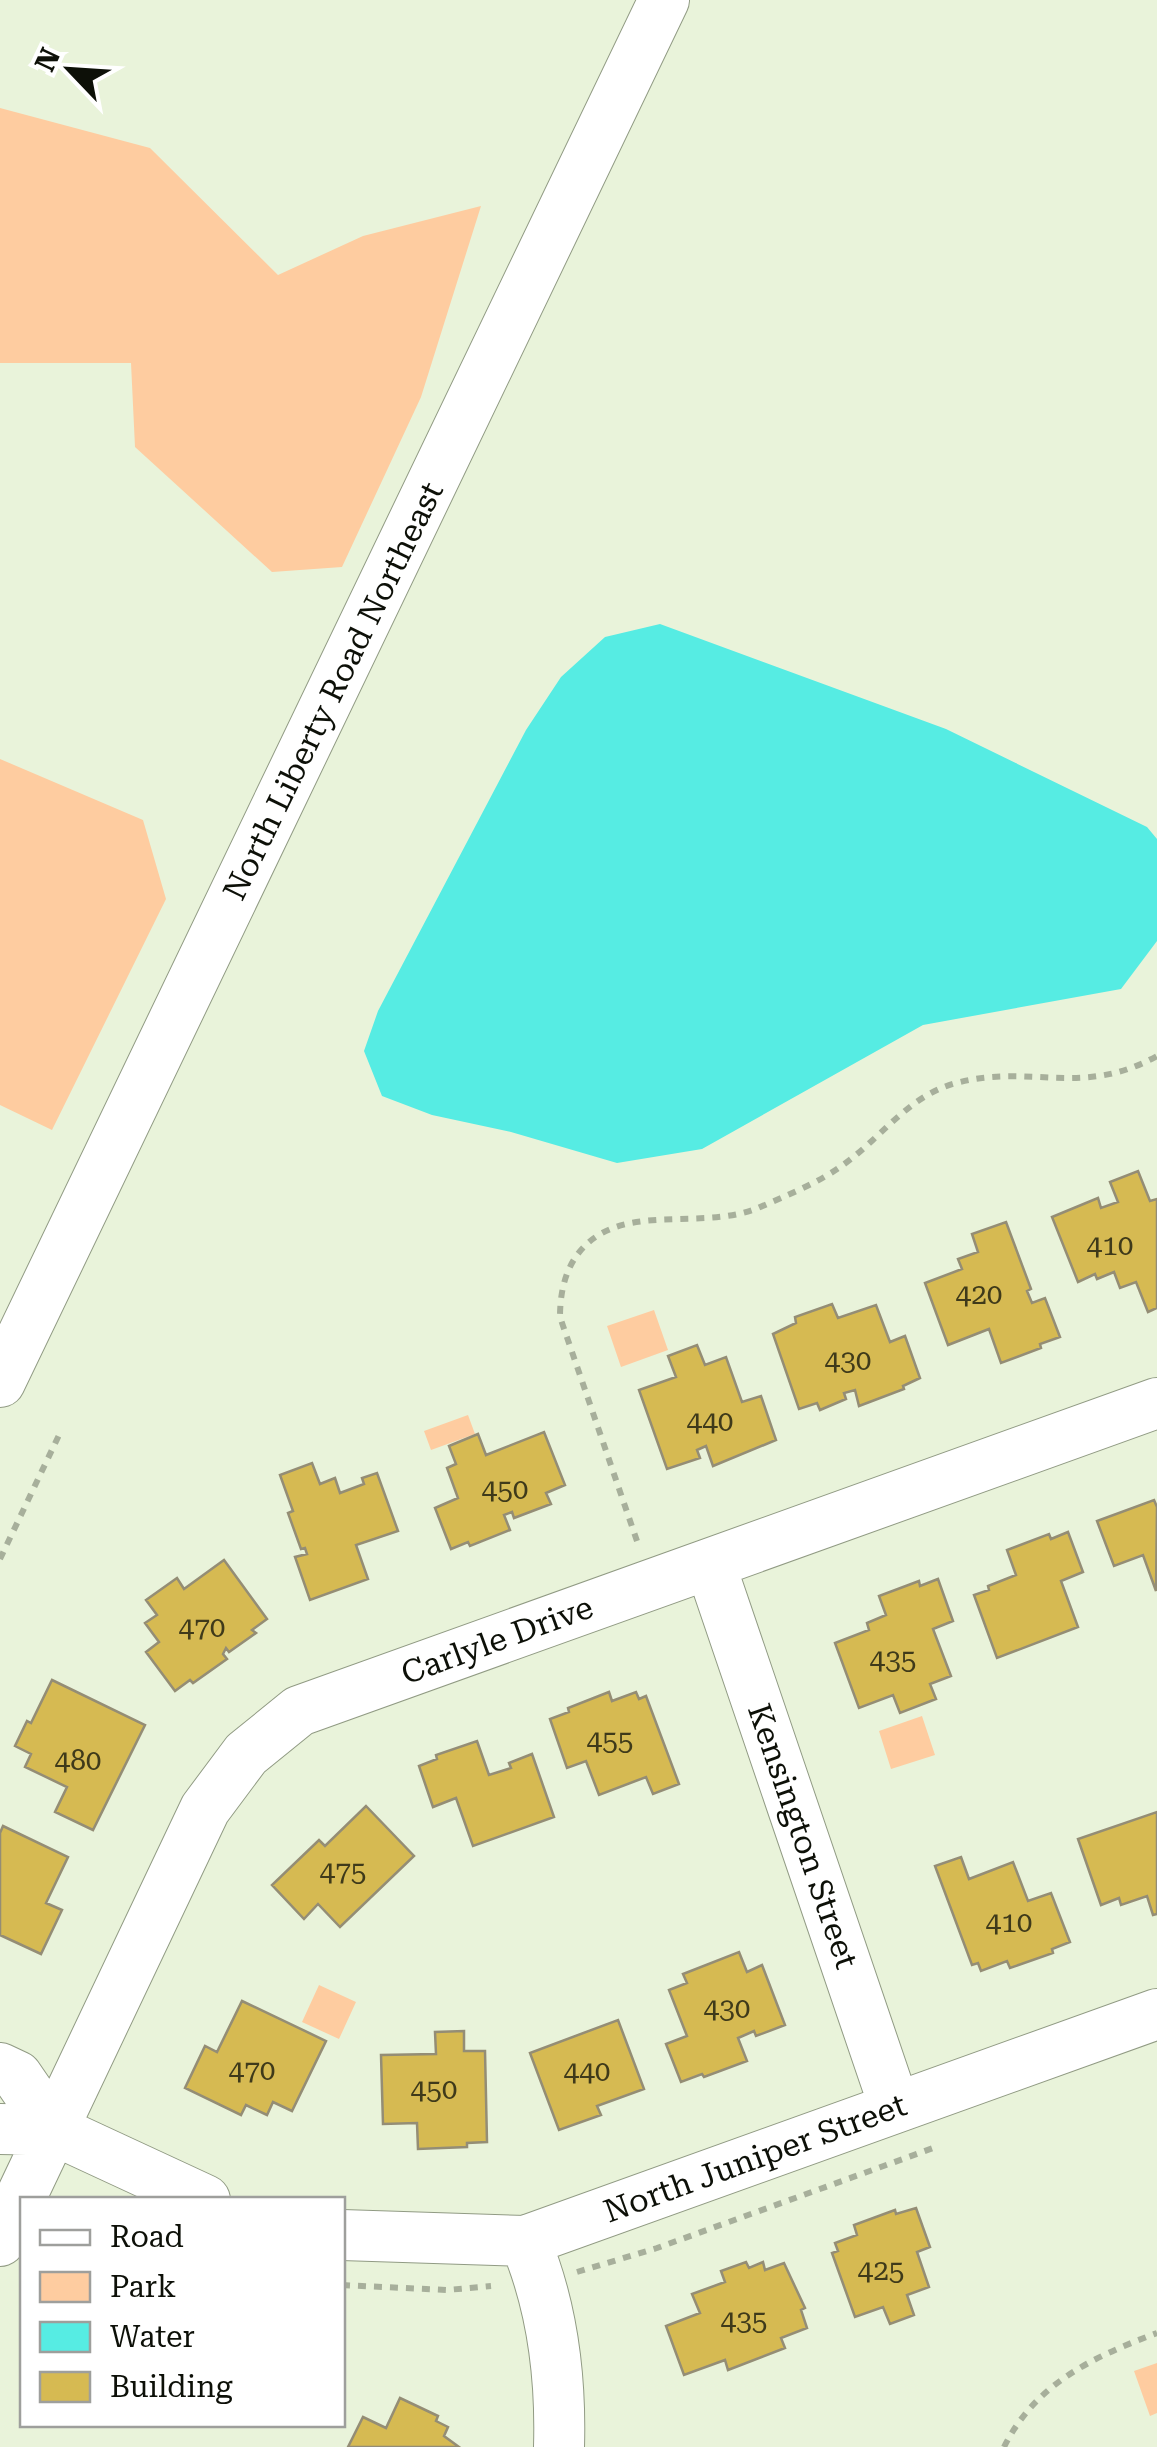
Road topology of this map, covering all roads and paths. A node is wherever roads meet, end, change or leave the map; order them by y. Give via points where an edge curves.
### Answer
1 (664, 0) edge
2 (1157, 1056) edge
3 (0, 1382) edge
4 (1157, 1403) edge
5 (60, 1432) dead end
6 (637, 1541) dead end
7 (0, 1559) edge
8 (710, 1564) junction
9 (1157, 2014) edge
10 (0, 2068) edge
11 (895, 2108) junction
12 (0, 2130) edge
13 (54, 2130) junction
14 (21, 2197) edge
15 (196, 2197) edge
16 (20, 2200) edge
17 (345, 2235) edge
18 (0, 2241) edge
19 (525, 2241) junction
20 (1157, 2334) edge
21 (559, 2447) edge
22 (1004, 2447) edge

1 - 3 street, North Liberty Road Northeast
2 - 6 path via 1118,1075 1088,1080 1014,1076 957,1082 899,1113 840,1168 779,1199 725,1219 624,1226 585,1245 560,1288 560,1317
4 - 8 street, Carlyle Drive
5 - 7 path
8 - 11 street, Kensington Street
8 - 13 street, Carlyle Drive via 299,1711 246,1754 205,1809
9 - 11 street, North Juniper Street
10 - 13 street via 17,2076
11 - 19 street, North Juniper Street
12 - 13 street
13 - 14 street, Carlyle Drive
13 - 15 street
16 - 18 street, Carlyle Drive
17 - 19 street, North Juniper Street
19 - 21 street via 541,2279 560,2405
20 - 22 path via 1071,2370 1023,2416

